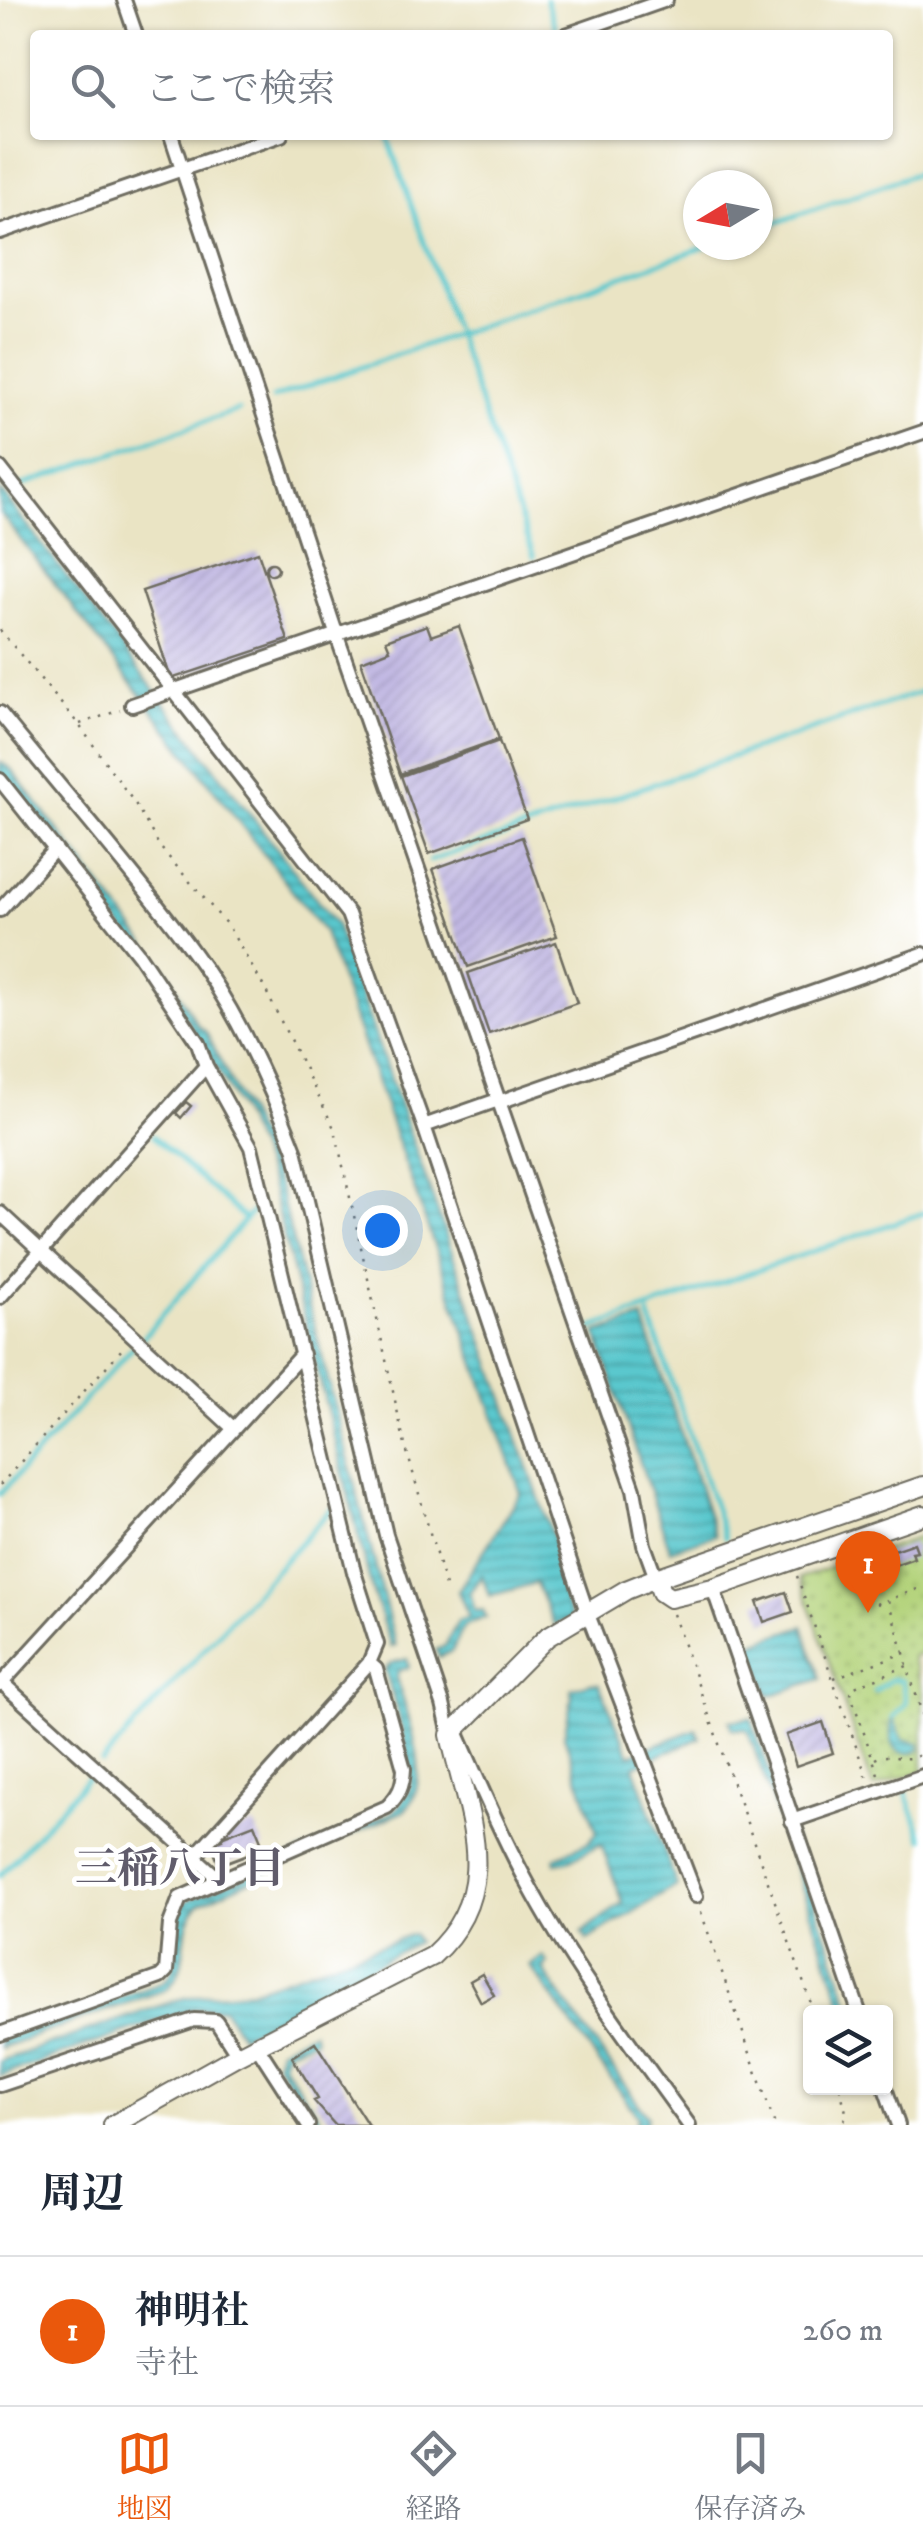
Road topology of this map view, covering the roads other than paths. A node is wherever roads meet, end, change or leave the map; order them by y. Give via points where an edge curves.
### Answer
1 (124, 0) edge
2 (666, 0) edge
3 (134, 30) edge
4 (580, 30) edge
5 (172, 140) edge
6 (267, 140) edge
7 (182, 170) junction
8 (0, 232) edge
9 (923, 432) edge
10 (0, 468) edge
11 (338, 636) junction
12 (175, 692) junction
13 (132, 706) road end
14 (0, 713) edge
15 (0, 780) edge
16 (54, 850) junction
17 (0, 910) edge
18 (923, 954) edge
19 (206, 1066) junction
20 (499, 1101) junction
21 (424, 1126) junction
22 (0, 1213) edge
23 (42, 1251) junction
24 (0, 1297) edge
25 (302, 1354) junction
26 (233, 1428) junction
27 (923, 1486) edge
28 (923, 1515) edge
29 (656, 1578) junction
30 (713, 1588) junction
31 (582, 1616) junction
32 (369, 1663) junction
33 (1, 1683) edge
34 (452, 1732) junction
35 (923, 1776) edge
36 (792, 1821) junction
37 (194, 1856) junction
38 (220, 1880) junction
39 (696, 1896) road end
40 (857, 2005) edge
41 (0, 2034) edge
42 (257, 2046) junction
43 (238, 2055) junction
44 (0, 2085) edge
45 (887, 2095) edge
46 (126, 2122) edge
47 (308, 2125) edge
48 (690, 2125) edge
49 (898, 2125) edge

1 - 3 street
2 - 4 street
5 - 7 street
6 - 7 street
7 - 8 street
7 - 11 street
9 - 11 street
10 - 12 street
11 - 12 street
11 - 20 street
12 - 13 street
12 - 21 street via 348,914
14 - 34 street via 195,954 253,1054 295,1150 386,1535
15 - 16 street
16 - 17 street
16 - 19 street via 139,955 198,1043
18 - 20 street
19 - 23 street
19 - 25 street via 251,1147
20 - 21 street
20 - 29 street via 634,1489
21 - 31 street
22 - 23 street
23 - 24 street
23 - 26 street
25 - 26 street
25 - 32 street via 377,1644
26 - 33 street
27 - 29 street
28 - 30 street
29 - 30 street via 670,1598
29 - 31 street
30 - 36 street
31 - 34 street via 546,1637
31 - 39 street
32 - 37 street
32 - 38 street via 404,1769 398,1796 387,1808
33 - 37 street
34 - 42 street via 477,1860 474,1892 453,1937 432,1956
34 - 48 street via 561,1941
35 - 36 street
36 - 40 street
37 - 38 street
38 - 41 street via 180,1898 160,1977
42 - 43 street
42 - 47 street
43 - 44 street via 216,2021 194,2020
43 - 46 street
45 - 49 street

